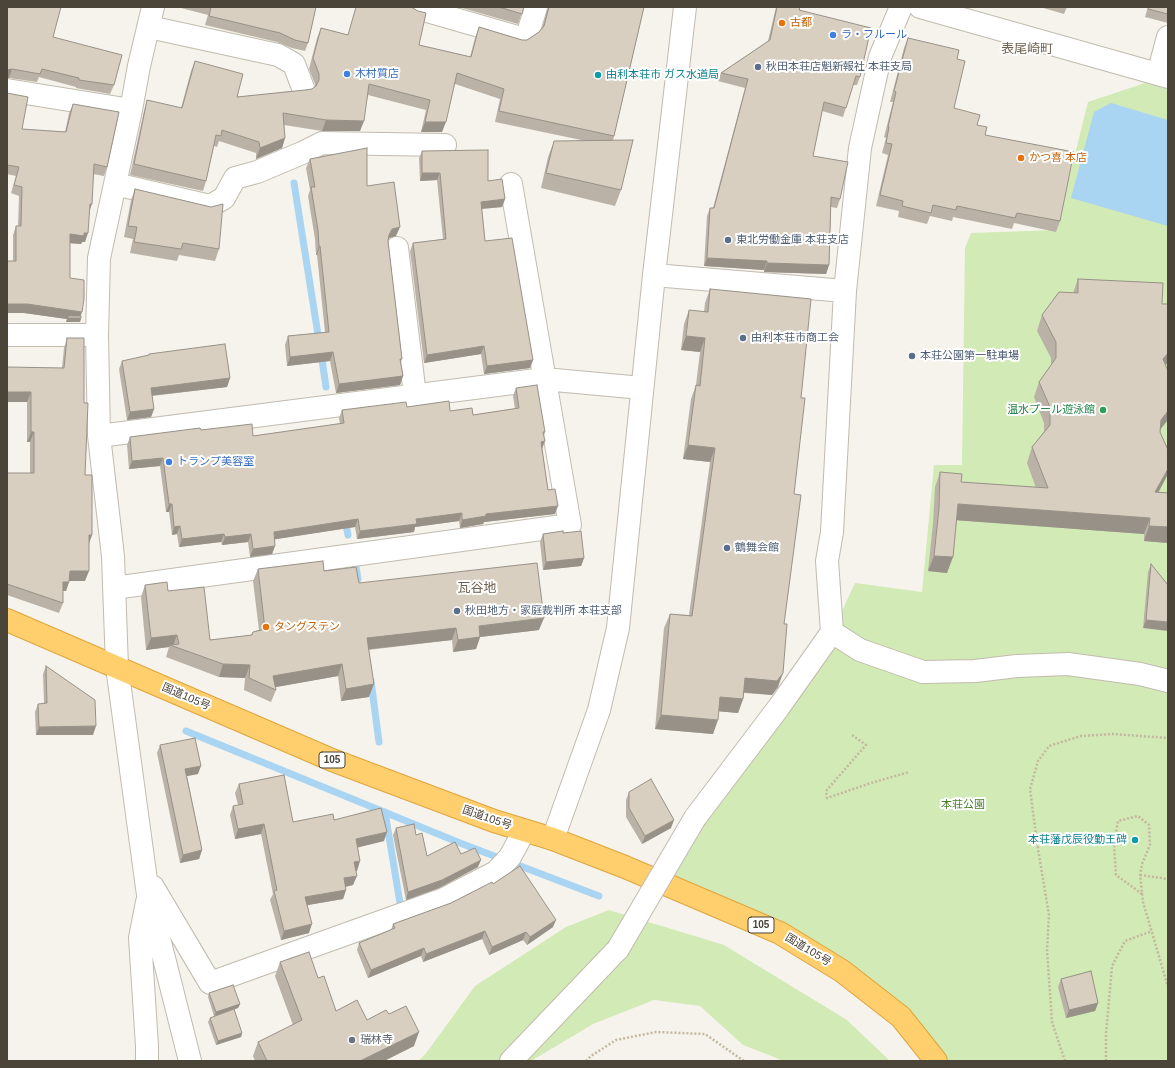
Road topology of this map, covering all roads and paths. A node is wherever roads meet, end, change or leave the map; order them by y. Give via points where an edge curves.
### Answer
1 (413, 7) edge
2 (536, 7) edge
3 (685, 7) edge
4 (901, 7) edge
5 (932, 9) edge
6 (151, 17) edge
7 (1168, 37) edge
8 (1163, 76) edge
9 (303, 88) dead end
10 (7, 90) edge
11 (131, 110) junction
12 (444, 145) dead end
13 (115, 184) junction
14 (511, 184) dead end
15 (397, 248) dead end
16 (654, 275) junction
17 (845, 291) junction
18 (7, 335) edge
19 (97, 335) junction
20 (544, 379) junction
21 (642, 388) junction
22 (415, 395) junction
23 (99, 436) junction
24 (114, 588) junction
25 (7, 620) edge
26 (832, 632) junction
27 (117, 668) junction
28 (1168, 681) edge
29 (852, 735) dead end
30 (1168, 738) edge
31 (909, 772) dead end
32 (524, 831) junction
33 (553, 839) junction
34 (145, 874) junction
35 (1140, 875) junction
36 (1168, 878) edge
37 (1142, 894) junction
38 (148, 895) junction
39 (1152, 931) junction
40 (1168, 987) edge
41 (147, 1061) edge
42 (190, 1061) edge
43 (511, 1061) edge
44 (586, 1061) edge
45 (744, 1061) edge
46 (936, 1061) edge
47 (1065, 1061) edge
48 (1106, 1061) edge

1 - 2 street via 521,38 528,33
3 - 16 street
4 - 17 street via 880,57 860,148
5 - 8 street
6 - 9 street via 278,55 294,64
6 - 11 street
7 - 8 street
10 - 11 street
11 - 13 street
12 - 13 street via 322,143 257,172 235,178 224,198 210,206
13 - 19 street via 99,258
14 - 20 street
15 - 22 street
16 - 17 street
16 - 21 street
17 - 26 street via 832,532 827,561
18 - 19 street
19 - 23 street
20 - 21 street
20 - 22 street
20 - 24 street via 570,525
21 - 33 street via 618,628 599,710
22 - 23 street
23 - 24 street via 113,556
24 - 27 street
25 - 27 highway, 国道105号 / 105
26 - 28 street via 860,650 923,672 1068,664 1140,674
26 - 43 street, bridge via 695,818 618,949
27 - 32 highway, 国道105号 / 105 via 332,760
27 - 34 street
29 - 31 path via 866,745 826,791 827,798
30 - 47 path via 1114,734 1081,736 1049,746 1038,761 1030,788 1049,915 1047,950 1052,1022
32 - 33 highway, 国道105号 / 105
32 - 34 street via 503,864 444,899 210,983
33 - 46 highway, 国道105号 / 105 via 780,933 842,971 901,1017
34 - 38 street
35 - 36 path
35 - 37 path
35 - 37 path via 1150,845 1149,825 1138,816 1118,821 1114,844 1116,875
37 - 39 path
38 - 41 street via 140,938
38 - 42 street
39 - 40 path
39 - 48 path via 1125,940 1112,966
44 - 45 path via 616,1040 656,1032 705,1034

